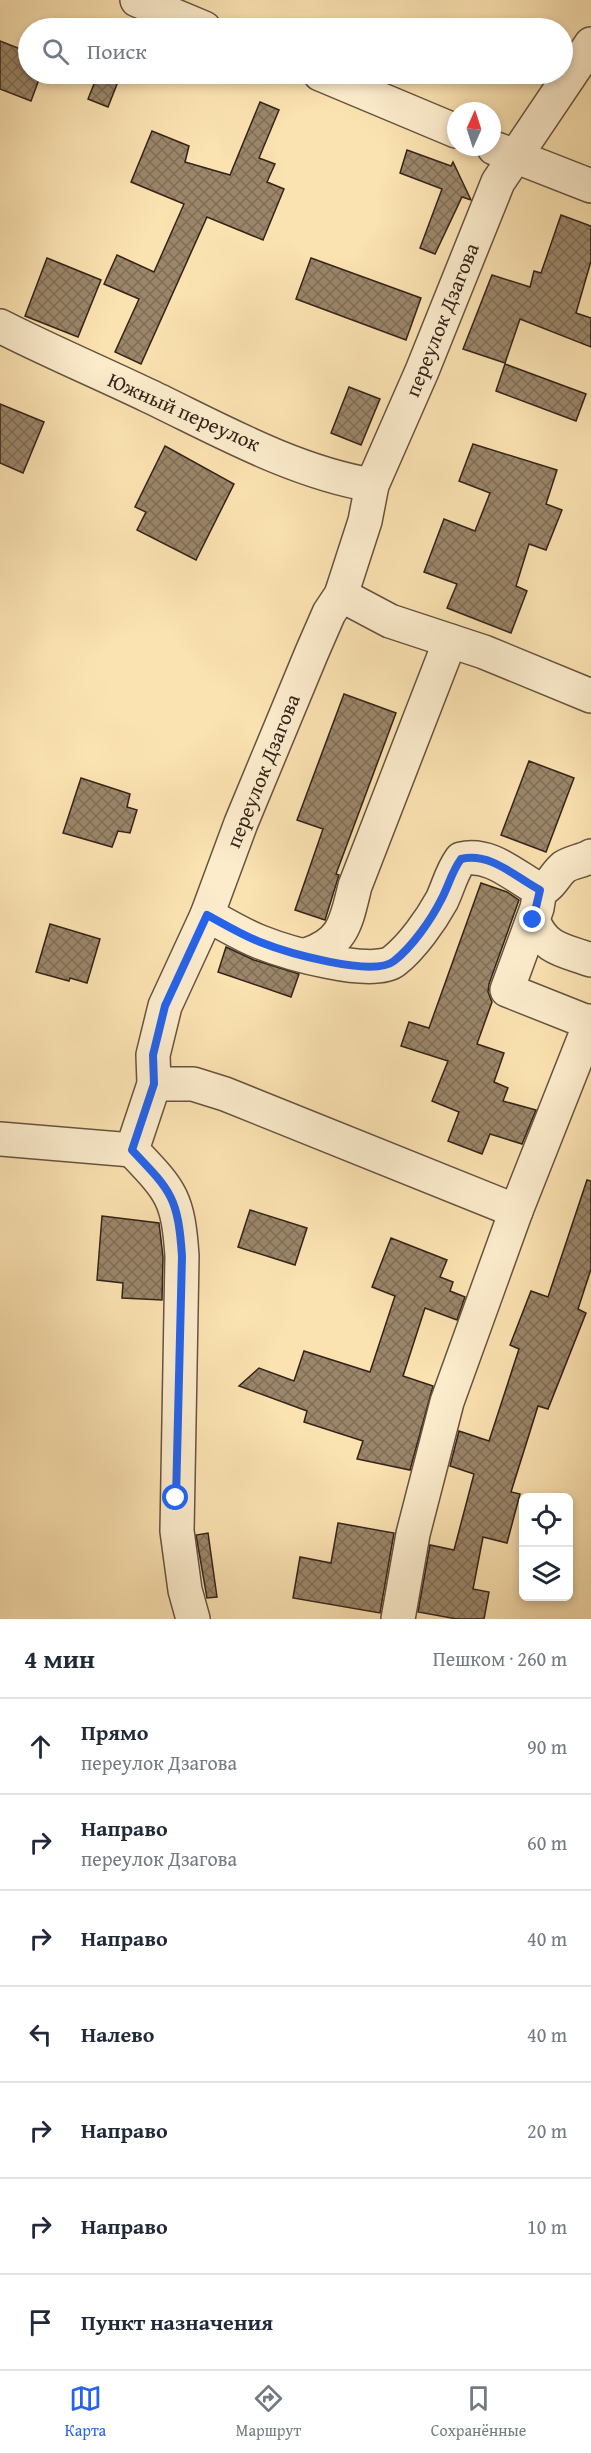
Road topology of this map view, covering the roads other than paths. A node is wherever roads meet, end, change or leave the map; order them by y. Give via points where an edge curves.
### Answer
1 (137, 0) edge
2 (180, 18) edge
3 (591, 44) edge
4 (573, 66) edge
5 (344, 84) edge
6 (558, 84) edge
7 (447, 127) edge
8 (503, 152) edge
9 (591, 186) edge
10 (0, 326) edge
11 (372, 485) junction
12 (341, 595) junction
13 (450, 641) junction
14 (591, 696) edge
15 (591, 856) edge
16 (537, 905) junction
17 (207, 915) junction
18 (306, 956) junction
19 (591, 960) edge
20 (591, 1022) edge
21 (154, 1084) junction
22 (0, 1139) edge
23 (132, 1150) junction
24 (516, 1211) junction
25 (193, 1619) edge
26 (398, 1619) edge

1 - 2 street
3 - 4 street, переулок Дзагова
5 - 7 street
6 - 8 street, переулок Дзагова
8 - 9 street
8 - 11 street, переулок Дзагова via 498,182
10 - 11 street, Южный переулок via 299,464 343,480
11 - 12 street, переулок Дзагова
12 - 13 street via 390,621
12 - 17 street, переулок Дзагова via 312,652
13 - 14 street
13 - 18 street via 355,886 347,917 326,949
15 - 16 street via 566,866 554,877
16 - 18 street via 490,859 472,856 461,859 449,876 442,899 392,963 374,967
16 - 19 street via 539,934 546,943
16 - 20 street via 507,990
17 - 18 street via 260,942
17 - 21 street, переулок Дзагова via 165,1006 153,1055
20 - 24 street
21 - 23 street, переулок Дзагова
21 - 24 street via 194,1084 225,1094
22 - 23 street
23 - 25 street via 166,1187 180,1226 177,1531
24 - 26 street via 447,1402 413,1534

